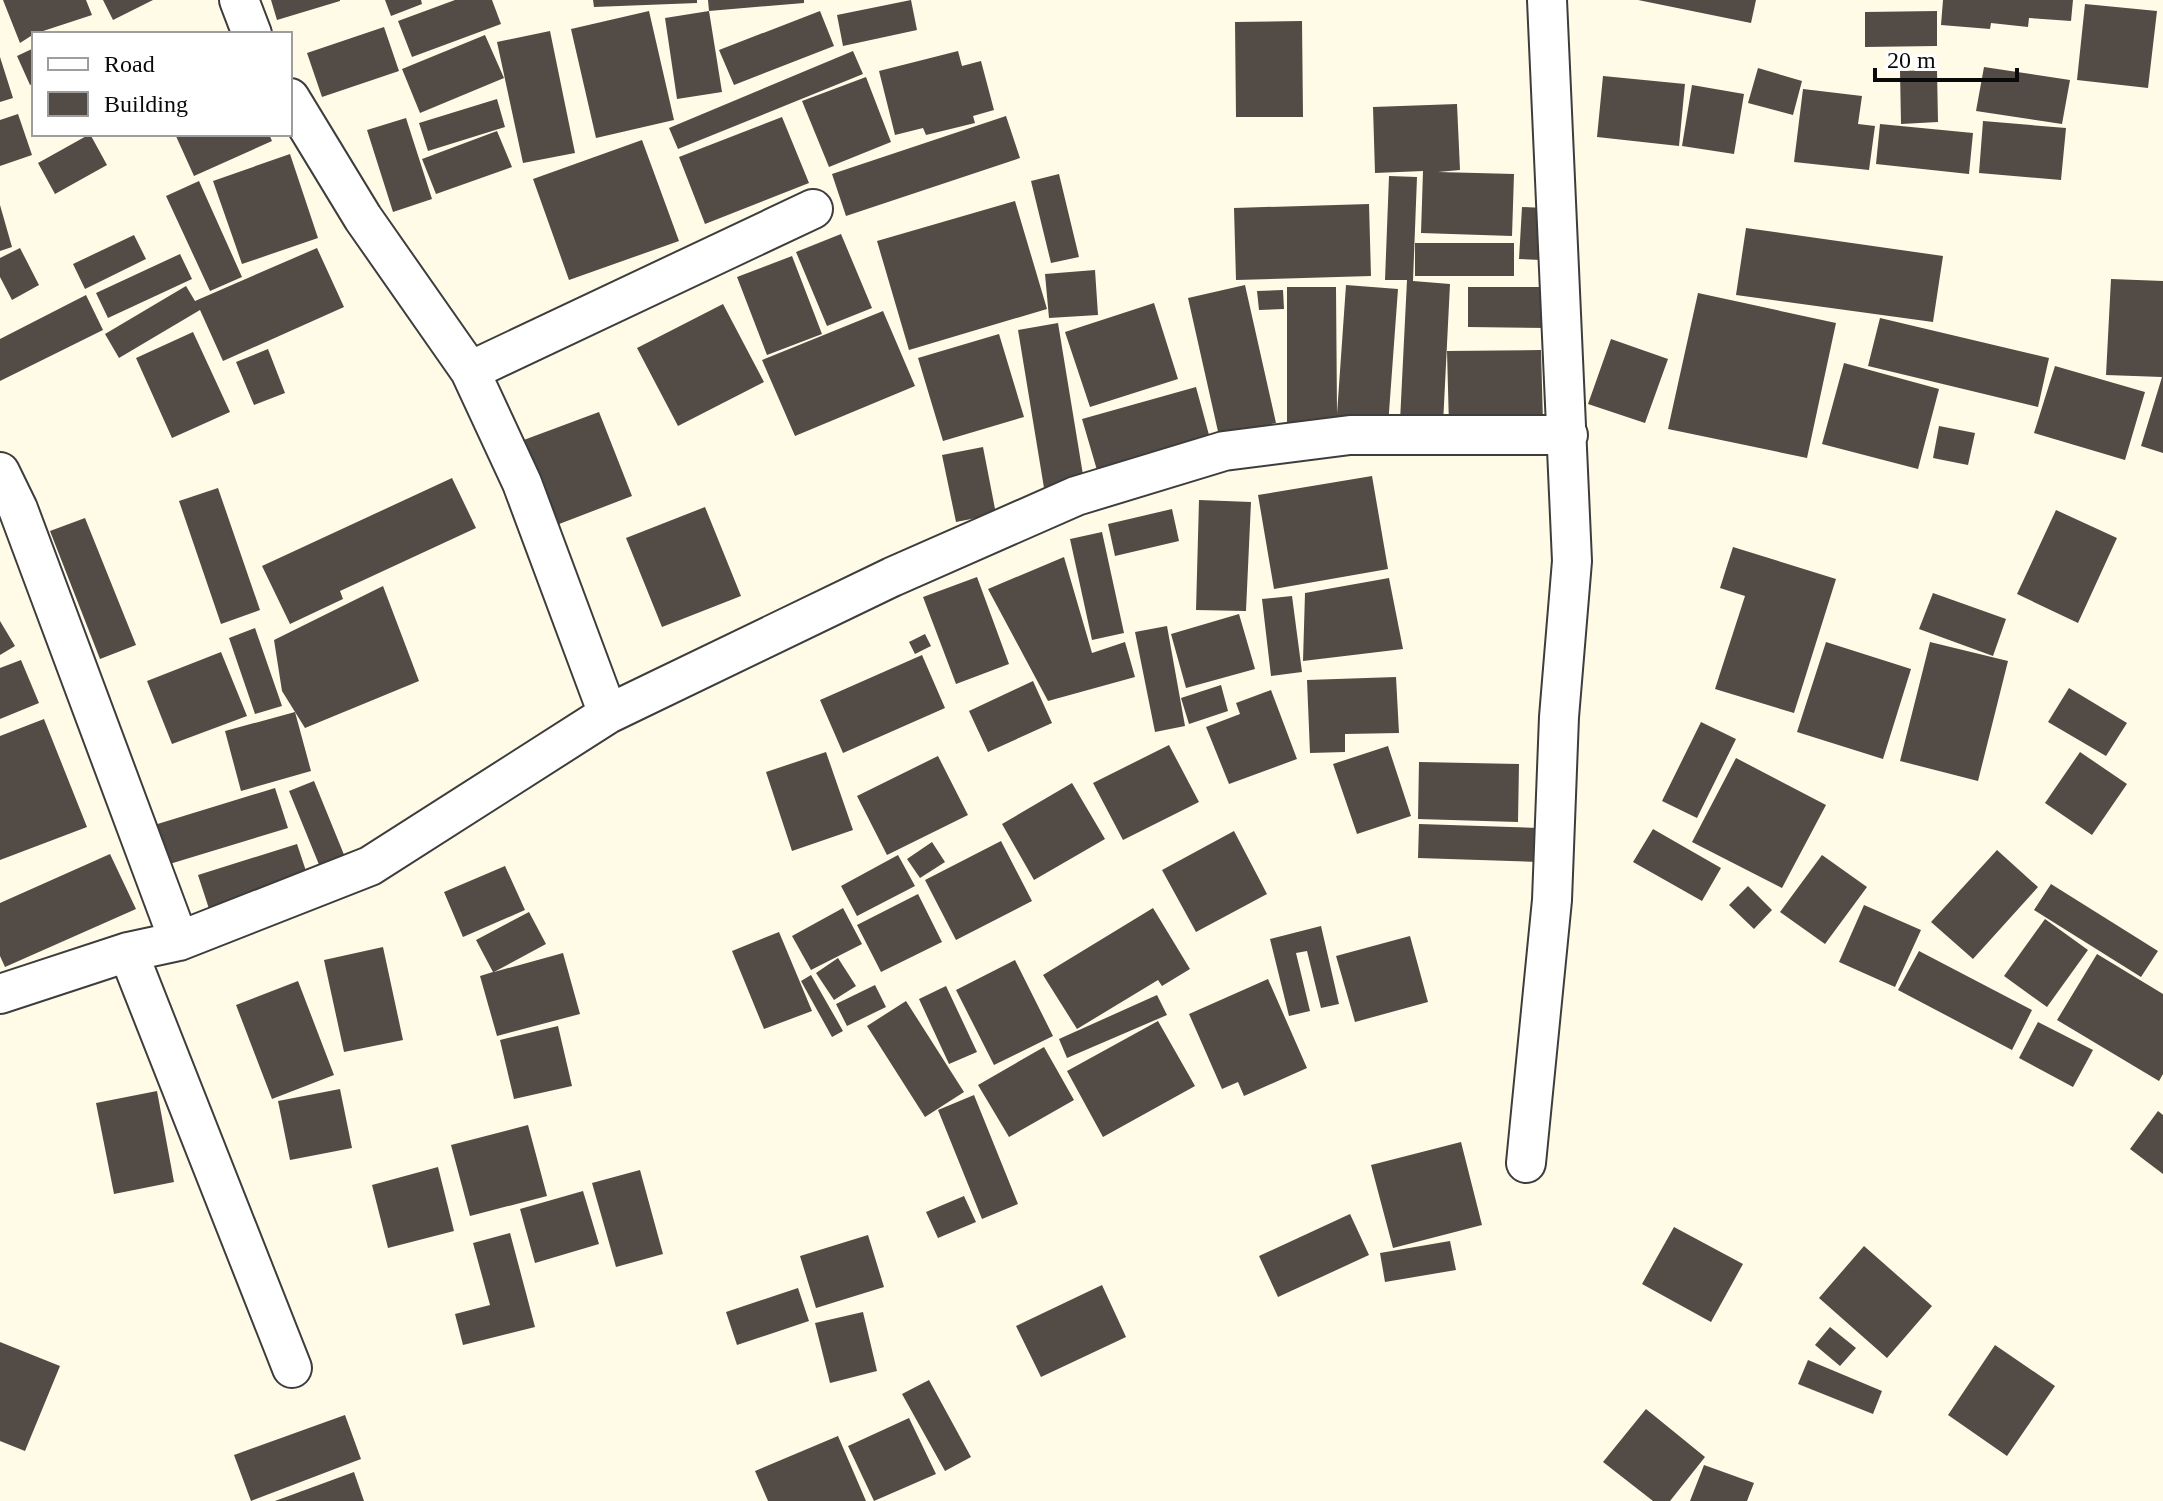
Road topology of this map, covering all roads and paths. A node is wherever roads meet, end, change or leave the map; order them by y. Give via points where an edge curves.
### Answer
1 (239, 0) edge
2 (1547, 0) edge
3 (251, 32) edge
4 (292, 101) edge
5 (813, 209) dead end
6 (470, 371) junction
7 (1568, 435) junction
8 (0, 472) edge
9 (608, 714) junction
10 (179, 941) junction
11 (128, 952) junction
12 (0, 994) edge
13 (1526, 1163) dead end
14 (292, 1368) dead end

1 - 3 street
2 - 7 street
4 - 6 street via 363,218
5 - 6 street
6 - 9 street via 522,483
7 - 9 street via 1350,435 1224,451 1076,496 892,577
7 - 13 street via 1572,561 1552,900
8 - 10 street
9 - 10 street via 370,866
10 - 11 street
11 - 12 street
11 - 14 street

